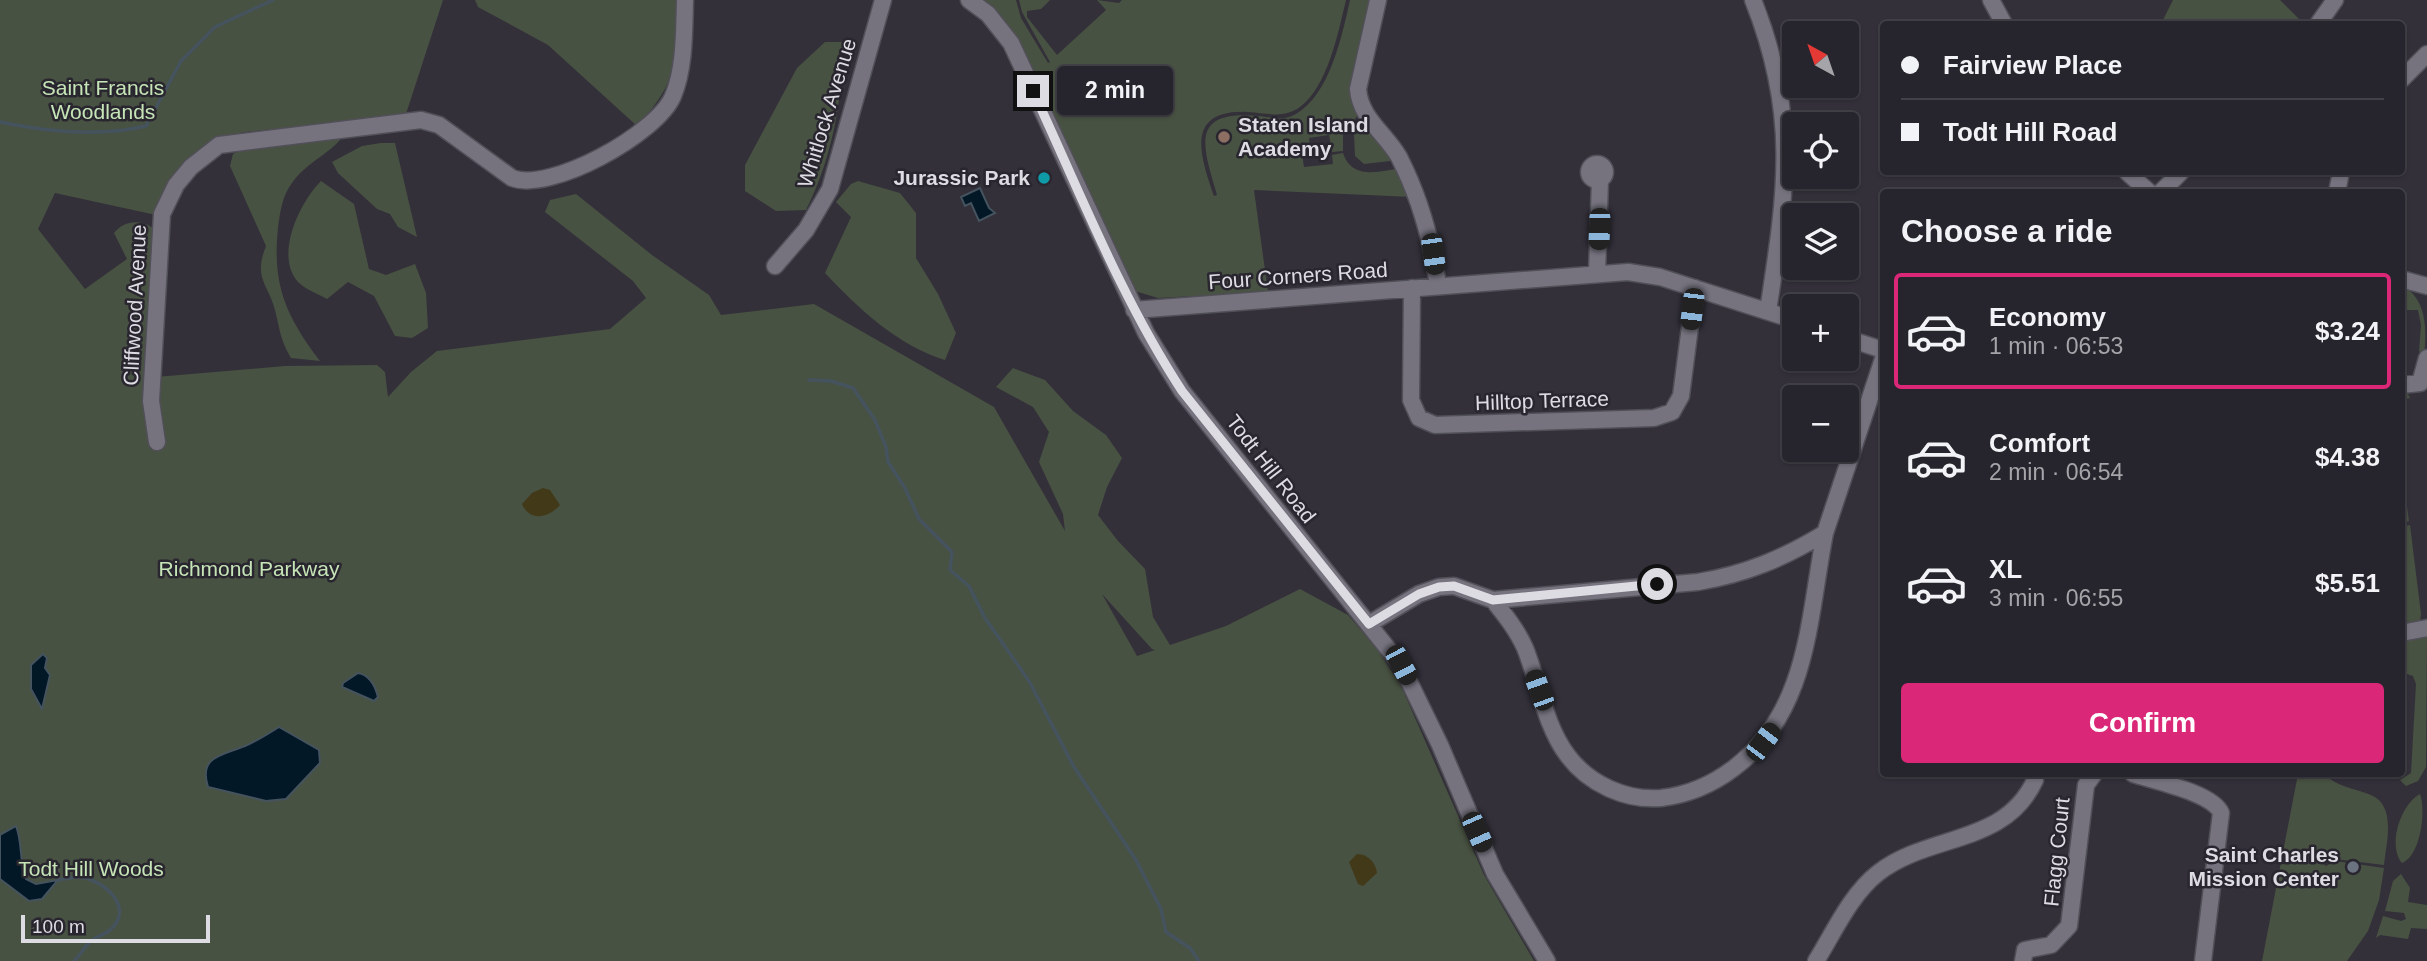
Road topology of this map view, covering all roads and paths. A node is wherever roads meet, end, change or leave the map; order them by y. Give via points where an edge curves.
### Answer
1 (685, 0) edge
2 (883, 0) edge
3 (969, 0) edge
4 (1378, 0) edge
5 (1753, 0) edge
6 (1991, 0) edge
7 (2334, 0) edge
8 (2002, 21) edge
9 (2320, 21) edge
10 (2427, 54) edge
11 (2405, 76) edge
12 (2130, 175) edge
13 (2178, 175) edge
14 (1600, 180) dead end
15 (2147, 189) edge
16 (2164, 189) edge
17 (775, 266) dead end
18 (1597, 272) junction
19 (2405, 280) edge
20 (1438, 286) junction
21 (2427, 286) edge
22 (1412, 288) junction
23 (1696, 288) junction
24 (1135, 310) junction
25 (1768, 311) junction
26 (1782, 316) edge
27 (1859, 342) edge
28 (1880, 349) edge
29 (2427, 358) edge
30 (1880, 368) edge
31 (2405, 385) edge
32 (157, 442) dead end
33 (1825, 533) junction
34 (1493, 600) junction
35 (1369, 624) junction
36 (2427, 628) edge
37 (2405, 632) edge
38 (2092, 777) edge
39 (2142, 777) edge
40 (2035, 780) dead end
41 (2024, 955) edge
42 (1548, 961) edge
43 (1816, 961) edge
44 (2203, 961) edge

1 - 32 street, Cliffwood Avenue via 679,78 672,99 617,148 542,180 522,182 439,125 421,120 219,145 205,153 168,199 160,223 151,401
2 - 17 street, Whitlock Avenue via 830,189 806,230
3 - 24 street, Todt Hill Road via 988,14 1011,43
4 - 20 street via 1359,101 1398,155 1419,199
5 - 25 street via 1776,71 1786,139 1787,177
6 - 8 street
7 - 9 street
10 - 11 street
12 - 15 street
13 - 16 street
14 - 18 street
18 - 20 street, Four Corners Road
18 - 23 street, Four Corners Road via 1660,277
19 - 21 street
20 - 22 street, Four Corners Road
22 - 23 street, Hilltop Terrace via 1411,400 1419,418 1436,425 1654,418 1672,412 1681,396
22 - 24 street, Four Corners Road
23 - 25 street, Four Corners Road
24 - 35 street, Todt Hill Road via 1182,391
25 - 26 street, Four Corners Road
27 - 28 street
29 - 31 street via 2420,383
30 - 33 street
33 - 34 street via 1767,565 1727,577
33 - 34 street via 1798,674 1779,721 1763,742 1722,777 1678,795 1625,795 1590,777 1568,757 1554,732 1524,648
34 - 35 street via 1454,586 1439,587
35 - 42 street, Todt Hill Road via 1401,665 1496,874
36 - 37 street
38 - 41 street, Flagg Court via 2086,785 2069,926 2051,945
39 - 44 street via 2203,797 2221,813
40 - 43 street via 2028,796 2007,818 1904,857 1878,873 1859,893

